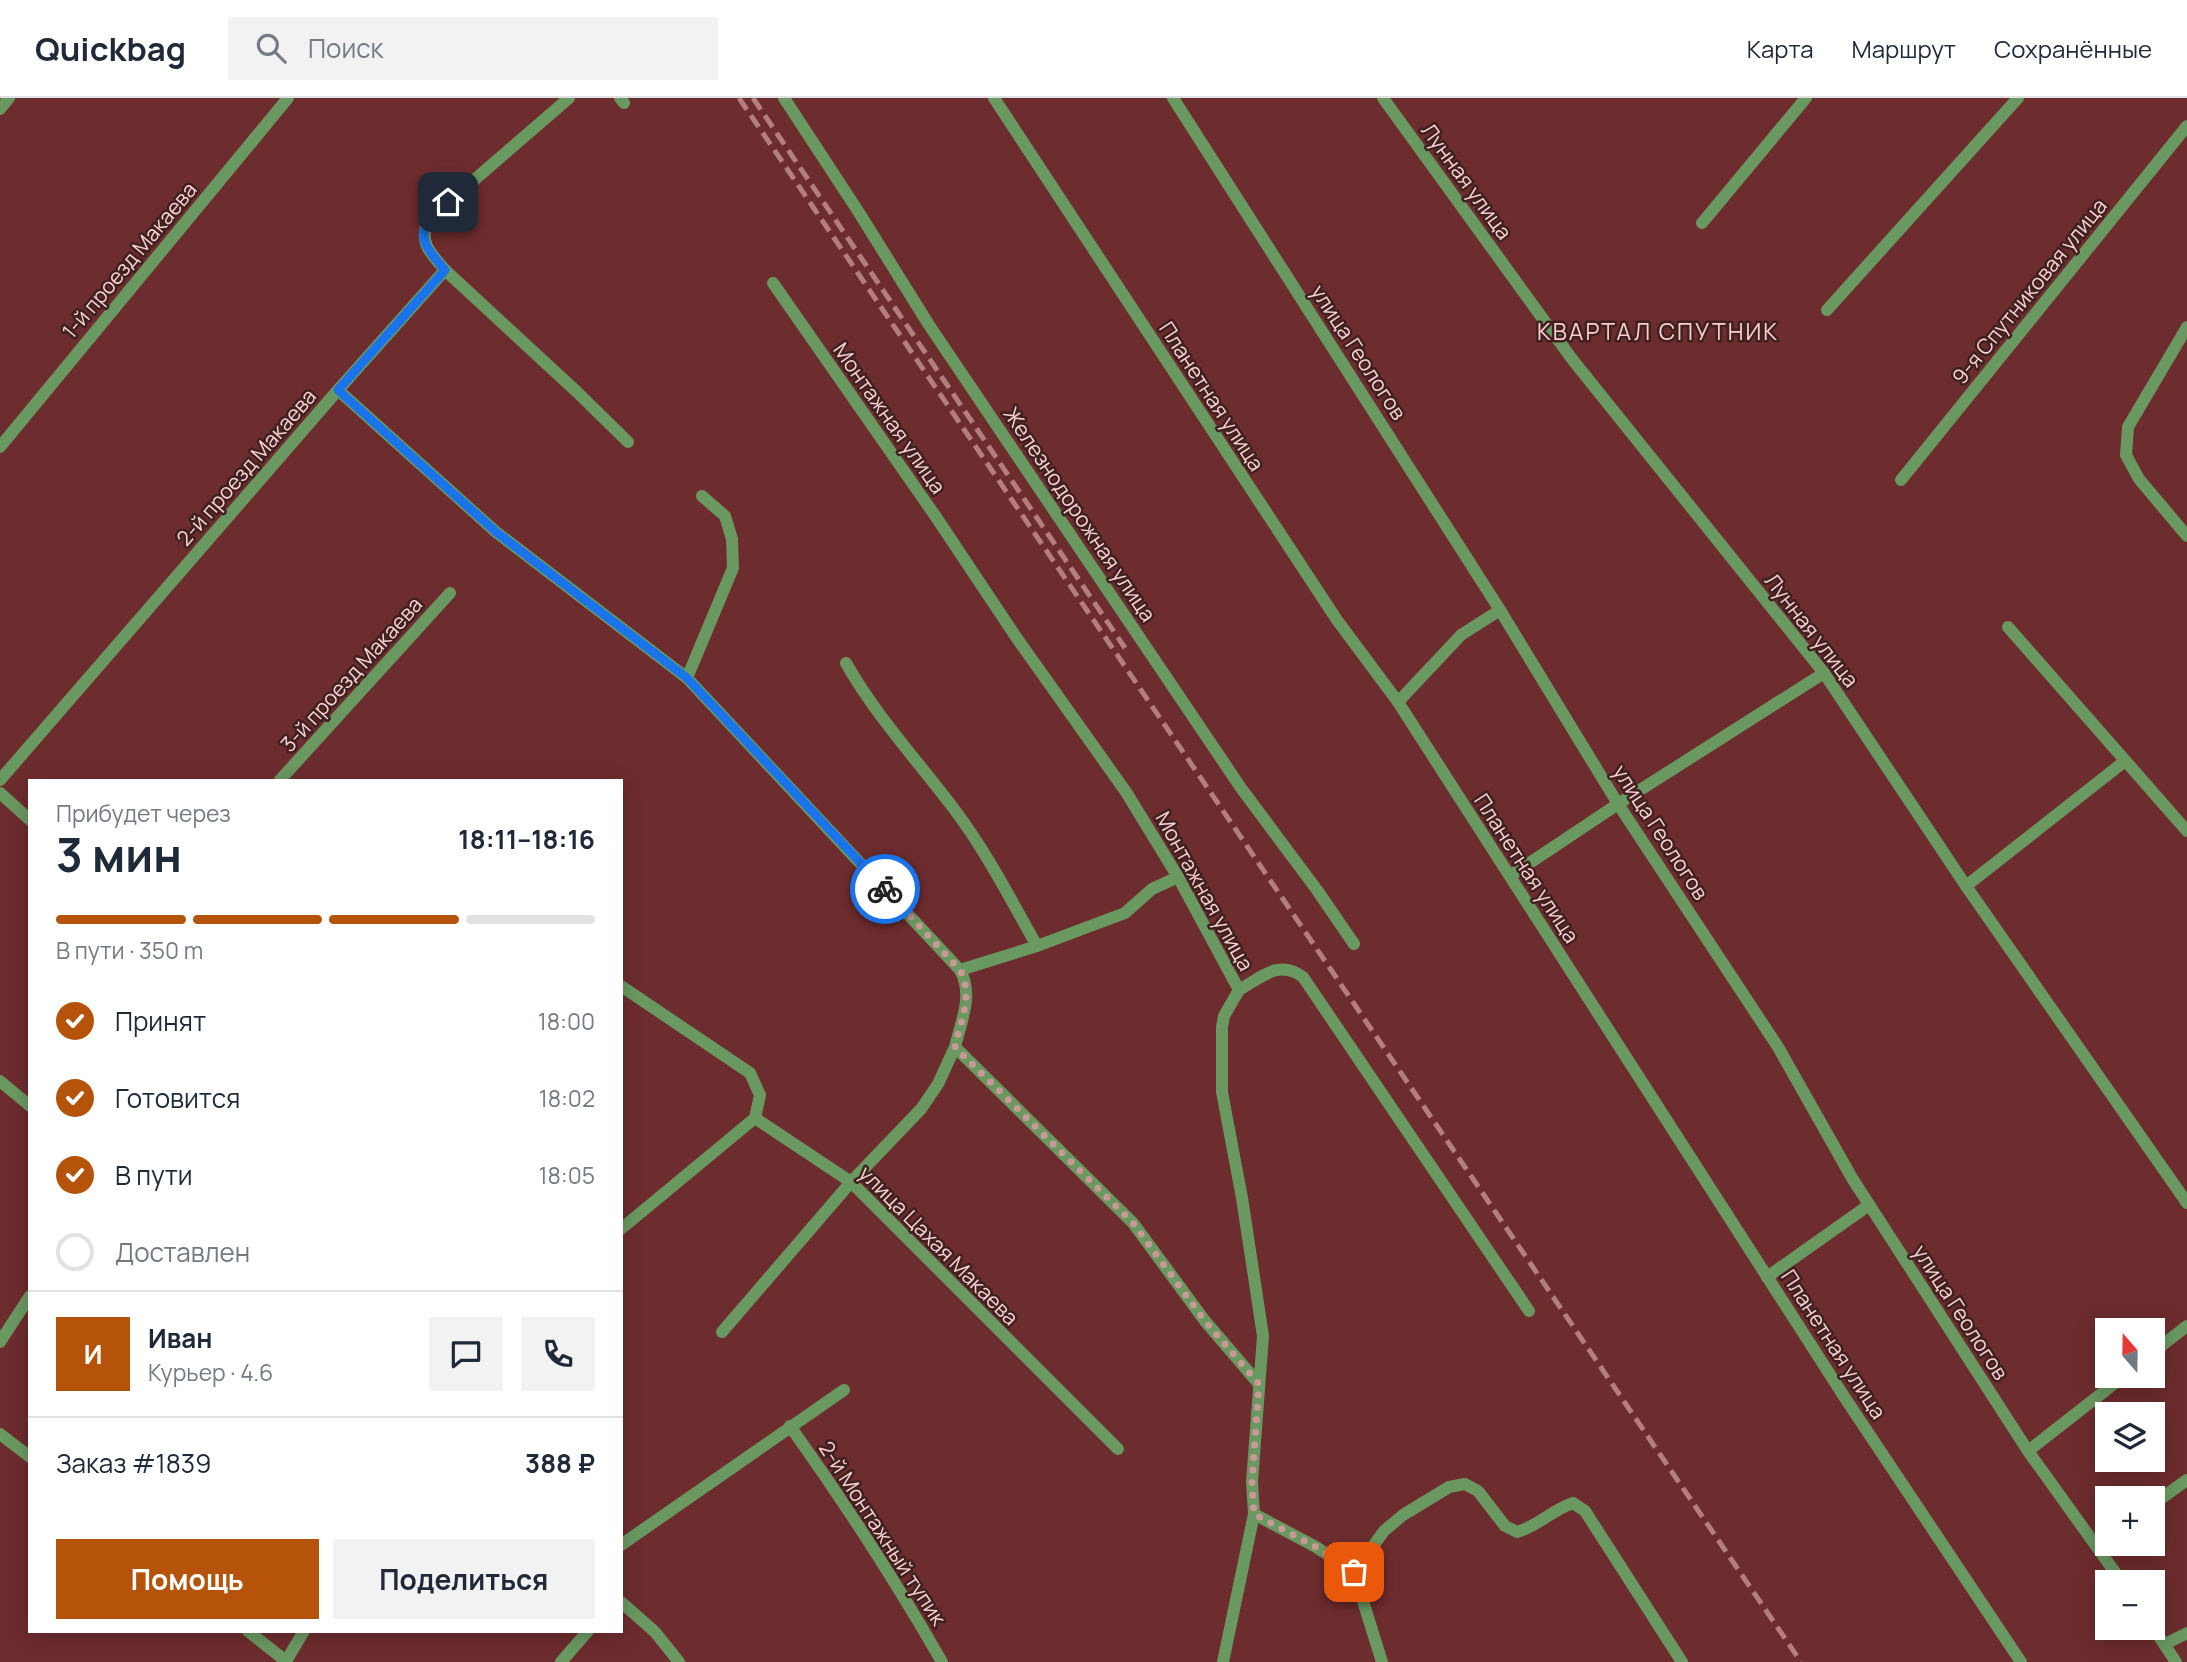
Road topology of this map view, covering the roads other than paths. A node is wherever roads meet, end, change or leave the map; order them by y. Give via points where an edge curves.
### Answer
1 (9, 98) edge
2 (288, 98) edge
3 (569, 98) edge
4 (784, 98) edge
5 (994, 98) edge
6 (1173, 98) edge
7 (1383, 98) edge
8 (1806, 98) edge
9 (2018, 98) edge
10 (0, 109) edge
11 (2187, 127) edge
12 (1702, 223) dead end
13 (445, 270) junction
14 (773, 283) dead end
15 (1827, 310) dead end
16 (2187, 327) edge
17 (338, 390) junction
18 (628, 442) dead end
19 (0, 447) edge
20 (1901, 480) dead end
21 (702, 496) dead end
22 (2187, 536) edge
23 (450, 593) dead end
24 (1500, 610) junction
25 (2008, 627) dead end
26 (846, 663) dead end
27 (1825, 673) junction
28 (687, 678) junction
29 (1398, 702) junction
30 (2125, 761) junction
31 (281, 779) edge
32 (0, 780) edge
33 (0, 793) edge
34 (1618, 804) junction
35 (28, 818) edge
36 (2187, 831) edge
37 (1510, 876) junction
38 (1178, 877) junction
39 (1966, 886) junction
40 (1353, 944) dead end
41 (1037, 946) junction
42 (960, 970) junction
43 (623, 987) edge
44 (1239, 990) junction
45 (955, 1047) junction
46 (0, 1081) edge
47 (28, 1104) edge
48 (755, 1118) junction
49 (851, 1182) junction
50 (2187, 1203) edge
51 (1869, 1205) junction
52 (623, 1226) edge
53 (1767, 1276) junction
54 (28, 1299) edge
55 (1529, 1311) dead end
56 (2187, 1326) edge
57 (722, 1332) dead end
58 (0, 1342) edge
59 (2165, 1343) edge
60 (1259, 1384) junction
61 (2109, 1388) edge
62 (844, 1390) dead end
63 (790, 1426) junction
64 (0, 1434) edge
65 (1118, 1449) dead end
66 (2028, 1451) junction
67 (28, 1455) edge
68 (2187, 1480) edge
69 (2165, 1496) edge
70 (1254, 1514) junction
71 (2095, 1533) edge
72 (623, 1544) edge
73 (1354, 1572) junction
74 (623, 1604) edge
75 (250, 1633) edge
76 (302, 1633) edge
77 (585, 1633) edge
78 (2187, 1633) edge
79 (2162, 1640) edge
80 (2165, 1644) junction
81 (286, 1662) edge
82 (561, 1662) edge
83 (679, 1662) edge
84 (942, 1662) edge
85 (1223, 1662) edge
86 (1382, 1662) edge
87 (1682, 1662) edge
88 (2021, 1662) edge
89 (2176, 1662) edge

1 - 10 street
2 - 19 street, 1-й проезд Макаева
3 - 13 street via 428,220 423,233 427,249
4 - 40 street, Железнодорожная улица via 929,325 1241,788
5 - 29 street, Планетная улица via 1337,621
6 - 24 street, улица Геологов
7 - 27 street, Лунная улица via 1572,359
8 - 12 street
9 - 15 street
11 - 20 street, 9-я Спутниковая улица
13 - 17 street, 2-й проезд Макаева
13 - 18 street
14 - 38 street, Монтажная улица via 1126,792
16 - 22 street via 2128,427 2126,455 2139,479
17 - 28 street via 496,532
17 - 32 street, 2-й проезд Макаева
21 - 28 street via 725,516 733,568
23 - 31 street, 3-й проезд Макаева
24 - 29 street via 1461,635
24 - 34 street, улица Геологов
25 - 30 street
26 - 41 street via 981,850
27 - 34 street
27 - 39 street, Лунная улица
28 - 42 street
29 - 37 street, Планетная улица
30 - 36 street
30 - 39 street
33 - 35 street
34 - 37 street
34 - 51 street, улица Геологов via 1778,1047
37 - 53 street, Планетная улица
38 - 41 street via 1152,889 1125,913
38 - 44 street, Монтажная улица
39 - 50 street, Лунная улица
41 - 42 street
42 - 45 street via 967,982 967,996
43 - 48 street via 750,1073 760,1095
44 - 55 street via 1279,968 1291,968 1303,977
44 - 60 street, Монтажная улица via 1224,1016 1222,1082 1263,1336
45 - 49 street via 920,1110
45 - 60 street via 1133,1223 1205,1321
46 - 47 street
48 - 49 street, улица Цахая Макаева
48 - 52 street
49 - 57 street
49 - 65 street, улица Цахая Макаева
51 - 53 street
51 - 66 street, улица Геологов
53 - 88 street, Планетная улица
54 - 58 street
56 - 59 street
60 - 70 street, Монтажная улица
61 - 66 street
62 - 63 street
63 - 72 street
63 - 84 street, 2-й Монтажный тупик via 886,1567
64 - 67 street
66 - 71 street, улица Геологов
68 - 69 street
70 - 73 street
70 - 85 street, Монтажная улица
73 - 86 street
73 - 87 street via 1384,1531 1449,1487 1465,1484 1478,1491 1505,1525 1517,1532 1573,1503 1585,1511
74 - 83 street via 656,1632
75 - 81 street
76 - 81 street
77 - 82 street
78 - 80 street
79 - 80 street
80 - 89 street

